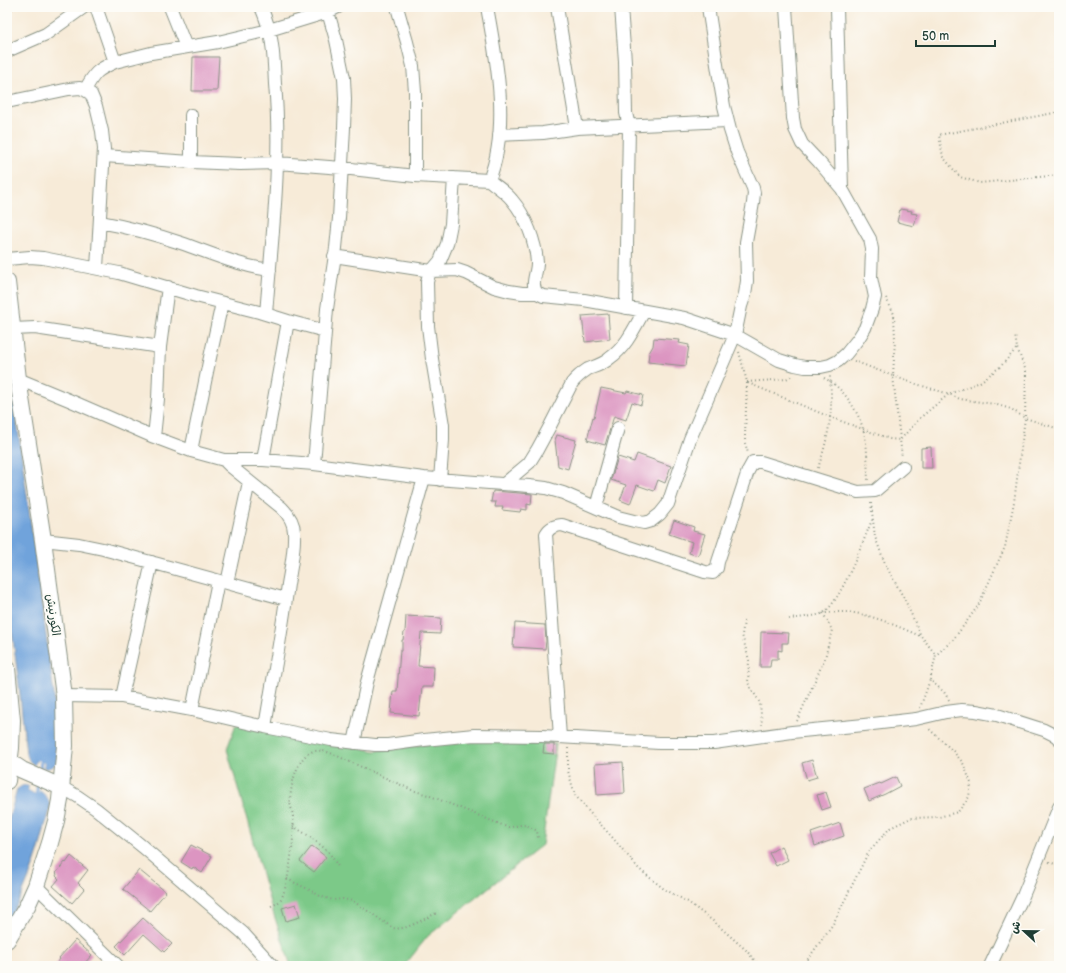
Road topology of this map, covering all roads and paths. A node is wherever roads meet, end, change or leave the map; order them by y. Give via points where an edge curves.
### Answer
1 (13, 7) edge
2 (84, 7) edge
3 (96, 7) edge
4 (170, 7) edge
5 (261, 7) edge
6 (397, 7) edge
7 (487, 7) edge
8 (557, 7) edge
9 (621, 7) edge
10 (708, 7) edge
11 (789, 7) edge
12 (837, 7) edge
13 (333, 10) edge
14 (7, 16) edge
15 (269, 30) junction
16 (186, 47) junction
17 (7, 52) edge
18 (115, 62) junction
19 (85, 90) junction
20 (7, 102) edge
21 (1059, 112) edge
22 (191, 115) dead end
23 (728, 121) junction
24 (629, 126) junction
25 (577, 128) junction
26 (500, 135) junction
27 (104, 156) junction
28 (191, 162) junction
29 (278, 163) junction
30 (342, 168) junction
31 (1059, 175) edge
32 (415, 176) junction
33 (454, 178) junction
34 (489, 180) junction
35 (842, 189) junction
36 (100, 222) junction
37 (334, 256) junction
38 (7, 259) edge
39 (97, 268) junction
40 (270, 270) junction
41 (431, 271) junction
42 (7, 282) edge
43 (168, 287) junction
44 (537, 293) junction
45 (884, 294) dead end
46 (222, 304) junction
47 (626, 308) junction
48 (644, 311) junction
49 (266, 314) junction
50 (288, 320) junction
51 (13, 329) junction
52 (325, 331) junction
53 (735, 335) junction
54 (1015, 335) dead end
55 (160, 347) junction
56 (1017, 348) junction
57 (843, 356) junction
58 (830, 365) junction
59 (808, 368) junction
60 (893, 376) junction
61 (18, 379) junction
62 (830, 381) junction
63 (747, 382) junction
64 (949, 394) junction
65 (830, 417) junction
66 (1025, 418) junction
67 (618, 428) dead end
68 (1059, 428) edge
69 (862, 429) junction
70 (154, 437) junction
71 (900, 440) junction
72 (191, 451) junction
73 (224, 460) junction
74 (263, 460) junction
75 (753, 462) junction
76 (314, 464) junction
77 (903, 467) joint
78 (424, 478) junction
79 (814, 479) junction
80 (440, 480) junction
81 (249, 482) junction
82 (504, 484) junction
83 (869, 491) junction
84 (596, 507) junction
85 (872, 520) junction
86 (43, 540) junction
87 (152, 562) junction
88 (222, 582) junction
89 (286, 599) junction
90 (823, 614) junction
91 (789, 619) dead end
92 (744, 621) dead end
93 (921, 636) junction
94 (936, 655) junction
95 (7, 668) edge
96 (930, 680) junction
97 (64, 696) junction
98 (122, 697) junction
99 (192, 710) junction
100 (957, 711) junction
101 (916, 718) junction
102 (264, 727) junction
103 (792, 732) junction
104 (763, 736) junction
105 (564, 738) junction
106 (1059, 739) edge
107 (354, 743) junction
108 (13, 764) edge
109 (7, 781) edge
110 (57, 785) junction
111 (1059, 807) edge
112 (293, 826) junction
113 (538, 838) dead end
114 (339, 868) dead end
115 (287, 879) junction
116 (36, 886) junction
117 (271, 906) dead end
118 (437, 913) dead end
119 (7, 940) edge
120 (118, 966) edge
121 (273, 966) edge
122 (759, 966) edge
123 (803, 966) edge
124 (990, 966) edge

1 - 14 path
2 - 17 street via 46,34
3 - 18 street
4 - 16 street
5 - 15 street
6 - 32 street via 413,66
7 - 26 street via 498,82
8 - 25 street
9 - 24 street via 626,61 626,113
10 - 23 street
11 - 35 street via 793,118 796,129 802,144
12 - 35 street
13 - 15 street
13 - 30 street via 344,78
15 - 16 street
15 - 29 street via 277,98
16 - 18 street
18 - 19 street via 93,75
19 - 20 street via 69,89
19 - 27 street via 90,94 99,118
21 - 31 path via 939,135 943,156 960,178 980,183
22 - 28 street
23 - 24 street
23 - 53 street via 737,152 754,193 746,242 747,281
24 - 25 street
24 - 47 street
25 - 26 street
26 - 34 street via 498,152
27 - 28 street
27 - 36 street
28 - 29 street
29 - 30 street
29 - 40 street
30 - 32 street
30 - 37 street
32 - 33 street
33 - 34 street
33 - 41 street via 447,244 440,261
34 - 44 street via 512,200 528,228 536,255 533,286
35 - 57 street via 870,239 871,278 875,297 865,328 853,347
36 - 39 street
36 - 40 street via 152,234 240,263
37 - 41 street
37 - 52 street
38 - 39 street via 43,258
39 - 43 street
40 - 49 street
41 - 44 street via 457,270 494,287 522,293
41 - 80 street via 427,282 428,326 443,425
42 - 51 main road, الكورنيش
43 - 46 street
43 - 55 street
44 - 47 street
45 - 60 path via 894,314
46 - 49 street
46 - 72 street
47 - 48 street
48 - 53 street via 684,318
48 - 82 street via 616,354 587,370 572,383 538,450 529,463
49 - 50 street
50 - 52 street
50 - 74 street
51 - 55 street via 35,328
51 - 61 main road, الكورنيش
52 - 76 street
53 - 59 street via 779,360
53 - 63 path
53 - 84 street via 690,439 668,504 660,514 651,521 639,522 618,517
54 - 56 path
55 - 70 street
56 - 64 path via 1000,368 980,382
56 - 66 path via 1026,371
57 - 58 street
57 - 60 path
58 - 59 street
58 - 62 path
59 - 62 path
59 - 63 path via 786,379
60 - 64 path
60 - 71 path
61 - 70 street
61 - 86 main road, الكورنيش
62 - 65 path
62 - 69 path via 847,397 858,415
63 - 65 path
63 - 75 path via 745,443
64 - 66 path via 960,399 1011,409
64 - 71 path via 921,417
65 - 69 path
65 - 79 path via 826,442
66 - 68 path
66 - 94 path via 1005,547 978,606 953,640
67 - 84 street
69 - 71 path
69 - 83 path via 865,437
70 - 72 street
71 - 77 path
72 - 73 street
73 - 74 street
73 - 81 street
74 - 76 street
75 - 79 street via 761,462
75 - 105 street via 713,574 562,525 553,526 548,530 546,534
76 - 78 street
77 - 83 street via 875,491
78 - 80 street
78 - 107 street via 367,682
79 - 83 street via 858,492
80 - 82 street
81 - 88 street
81 - 89 street via 282,508 292,522 293,548
82 - 84 street via 546,488
83 - 85 path
85 - 90 path via 846,579 834,602
85 - 93 path via 875,537 886,566
86 - 87 street via 79,544
86 - 97 main road, الكورنيش
87 - 88 street
87 - 98 street
88 - 89 street
88 - 99 street
89 - 102 street
90 - 91 path
90 - 93 path via 842,612 864,616
90 - 103 path via 832,630 825,658
92 - 104 path via 742,635 749,660 748,683 760,703
93 - 94 path
94 - 96 path
95 - 108 main road
96 - 100 path via 944,692
96 - 101 path
97 - 98 street
97 - 110 main road, الكورنيش via 65,746
98 - 99 street
99 - 102 street
100 - 101 street
100 - 106 street via 998,715 1044,730
101 - 103 street via 855,727
101 - 123 path via 938,736 962,763 971,783 969,797 958,812 911,818 890,828 869,851 833,924
102 - 107 street
103 - 104 street
104 - 105 street via 685,744
105 - 107 street via 474,735 388,745
105 - 122 path via 568,771 575,795 591,814 639,869 713,921 746,950
108 - 109 main road
108 - 110 main road
110 - 116 main road, الكورنيش via 56,821
110 - 121 street via 96,809 167,867 242,933
111 - 124 street via 1023,896
112 - 113 path via 291,790 299,766 306,755 314,751 326,751 412,790 506,827 528,826 537,831
112 - 114 path via 328,851
112 - 115 path
115 - 117 path via 282,899
115 - 118 path via 332,900 353,901 393,928 411,925
116 - 119 main road, الكورنيش
116 - 120 street

